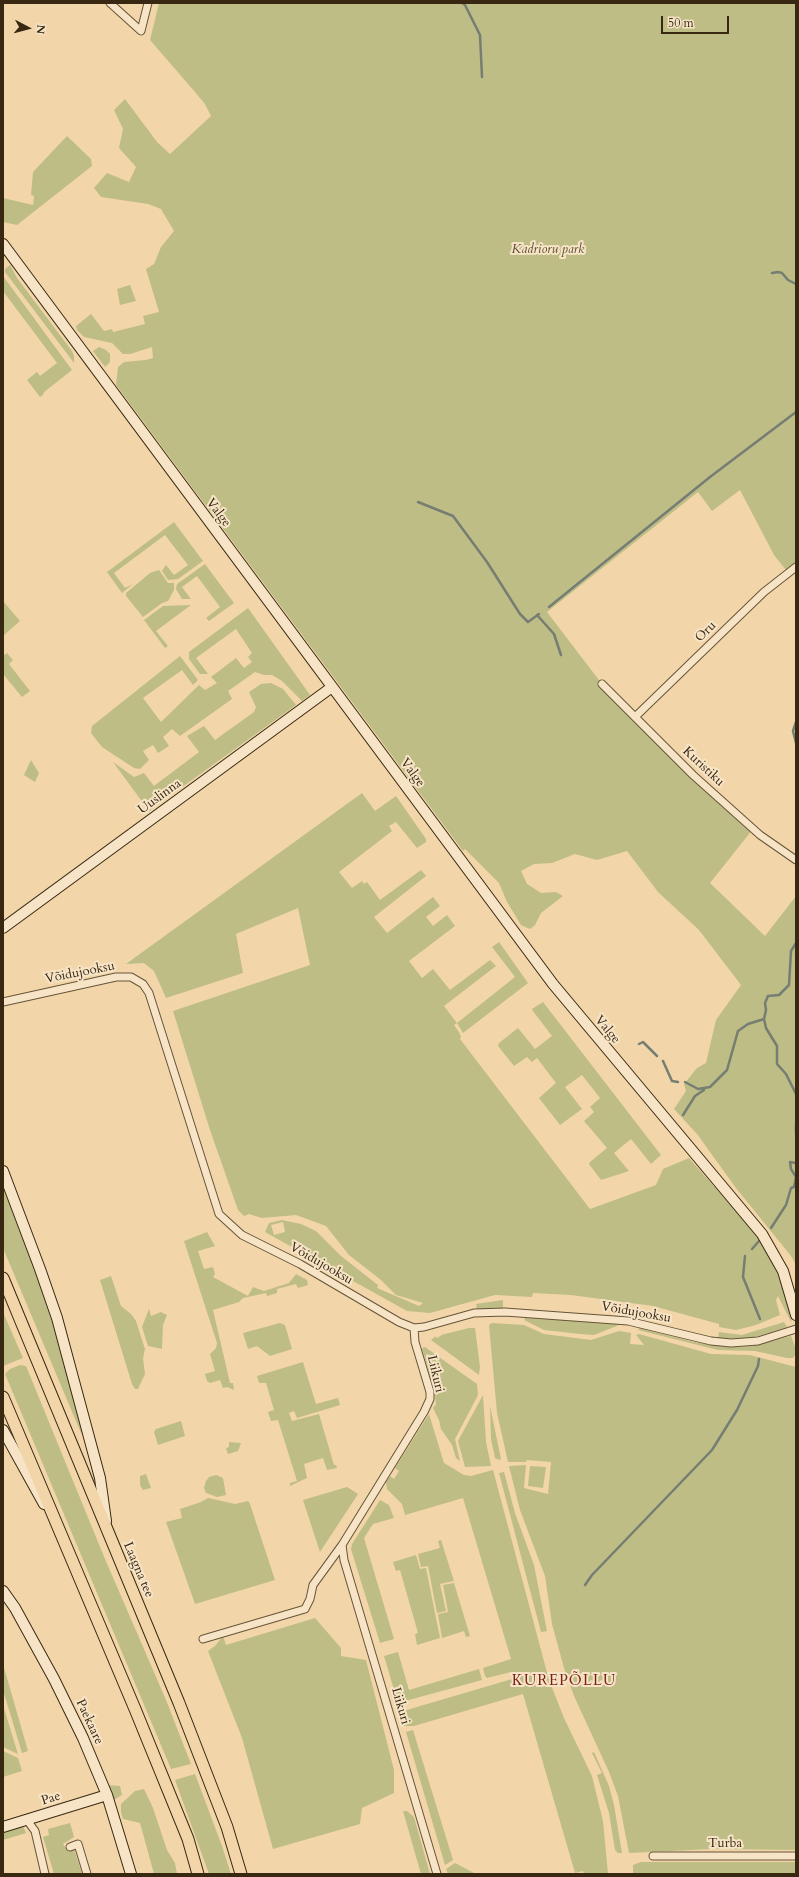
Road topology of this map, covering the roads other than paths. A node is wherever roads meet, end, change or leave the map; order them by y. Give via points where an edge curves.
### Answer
1 (110, 3) edge
2 (148, 3) edge
3 (3, 244) edge
4 (796, 567) edge
5 (602, 684) dead end
6 (332, 687) junction
7 (635, 717) junction
8 (796, 860) edge
9 (3, 928) edge
10 (3, 1002) edge
11 (3, 1171) edge
12 (3, 1278) edge
13 (796, 1315) edge
14 (414, 1328) junction
15 (796, 1329) edge
16 (3, 1397) edge
17 (3, 1430) edge
18 (108, 1535) junction
19 (64, 1541) junction
20 (342, 1545) junction
21 (3, 1590) edge
22 (203, 1639) dead end
23 (107, 1795) junction
24 (27, 1820) junction
25 (3, 1827) edge
26 (70, 1847) dead end
27 (653, 1856) dead end
28 (796, 1856) edge
29 (45, 1874) edge
30 (87, 1874) edge
31 (131, 1874) edge
32 (198, 1874) edge
33 (241, 1874) edge
34 (437, 1874) edge

1 - 2 street via 141,31
3 - 6 street, Valge
4 - 7 street, Oru via 764,592
5 - 7 street, Kuristiku
6 - 9 street, Uuslinna
6 - 13 street, Valge via 553,984 762,1234 783,1271
7 - 8 street, Kuristiku via 693,775 760,835
10 - 14 street, Võidujooksu via 116,977 131,977 140,981 149,993 219,1214 242,1235 300,1264 399,1322
11 - 18 street via 57,1318 100,1478
12 - 18 main road, Laagna tee
14 - 15 street, Võidujooksu via 492,1312 622,1320 722,1343 749,1343
14 - 20 street, Liikuri via 415,1342 430,1399
16 - 19 main road
17 - 19 street
18 - 33 main road, Laagna tee via 179,1703 227,1827
19 - 32 main road via 188,1839
20 - 22 street, Liikuri via 313,1585 305,1609
20 - 34 street, Liikuri via 344,1560
21 - 23 street, Paekaare via 54,1679
23 - 24 street, Pae
23 - 31 street, Paekaare
24 - 25 street, Pae
24 - 29 street via 35,1831
26 - 30 street via 78,1844
27 - 28 street, Turba

